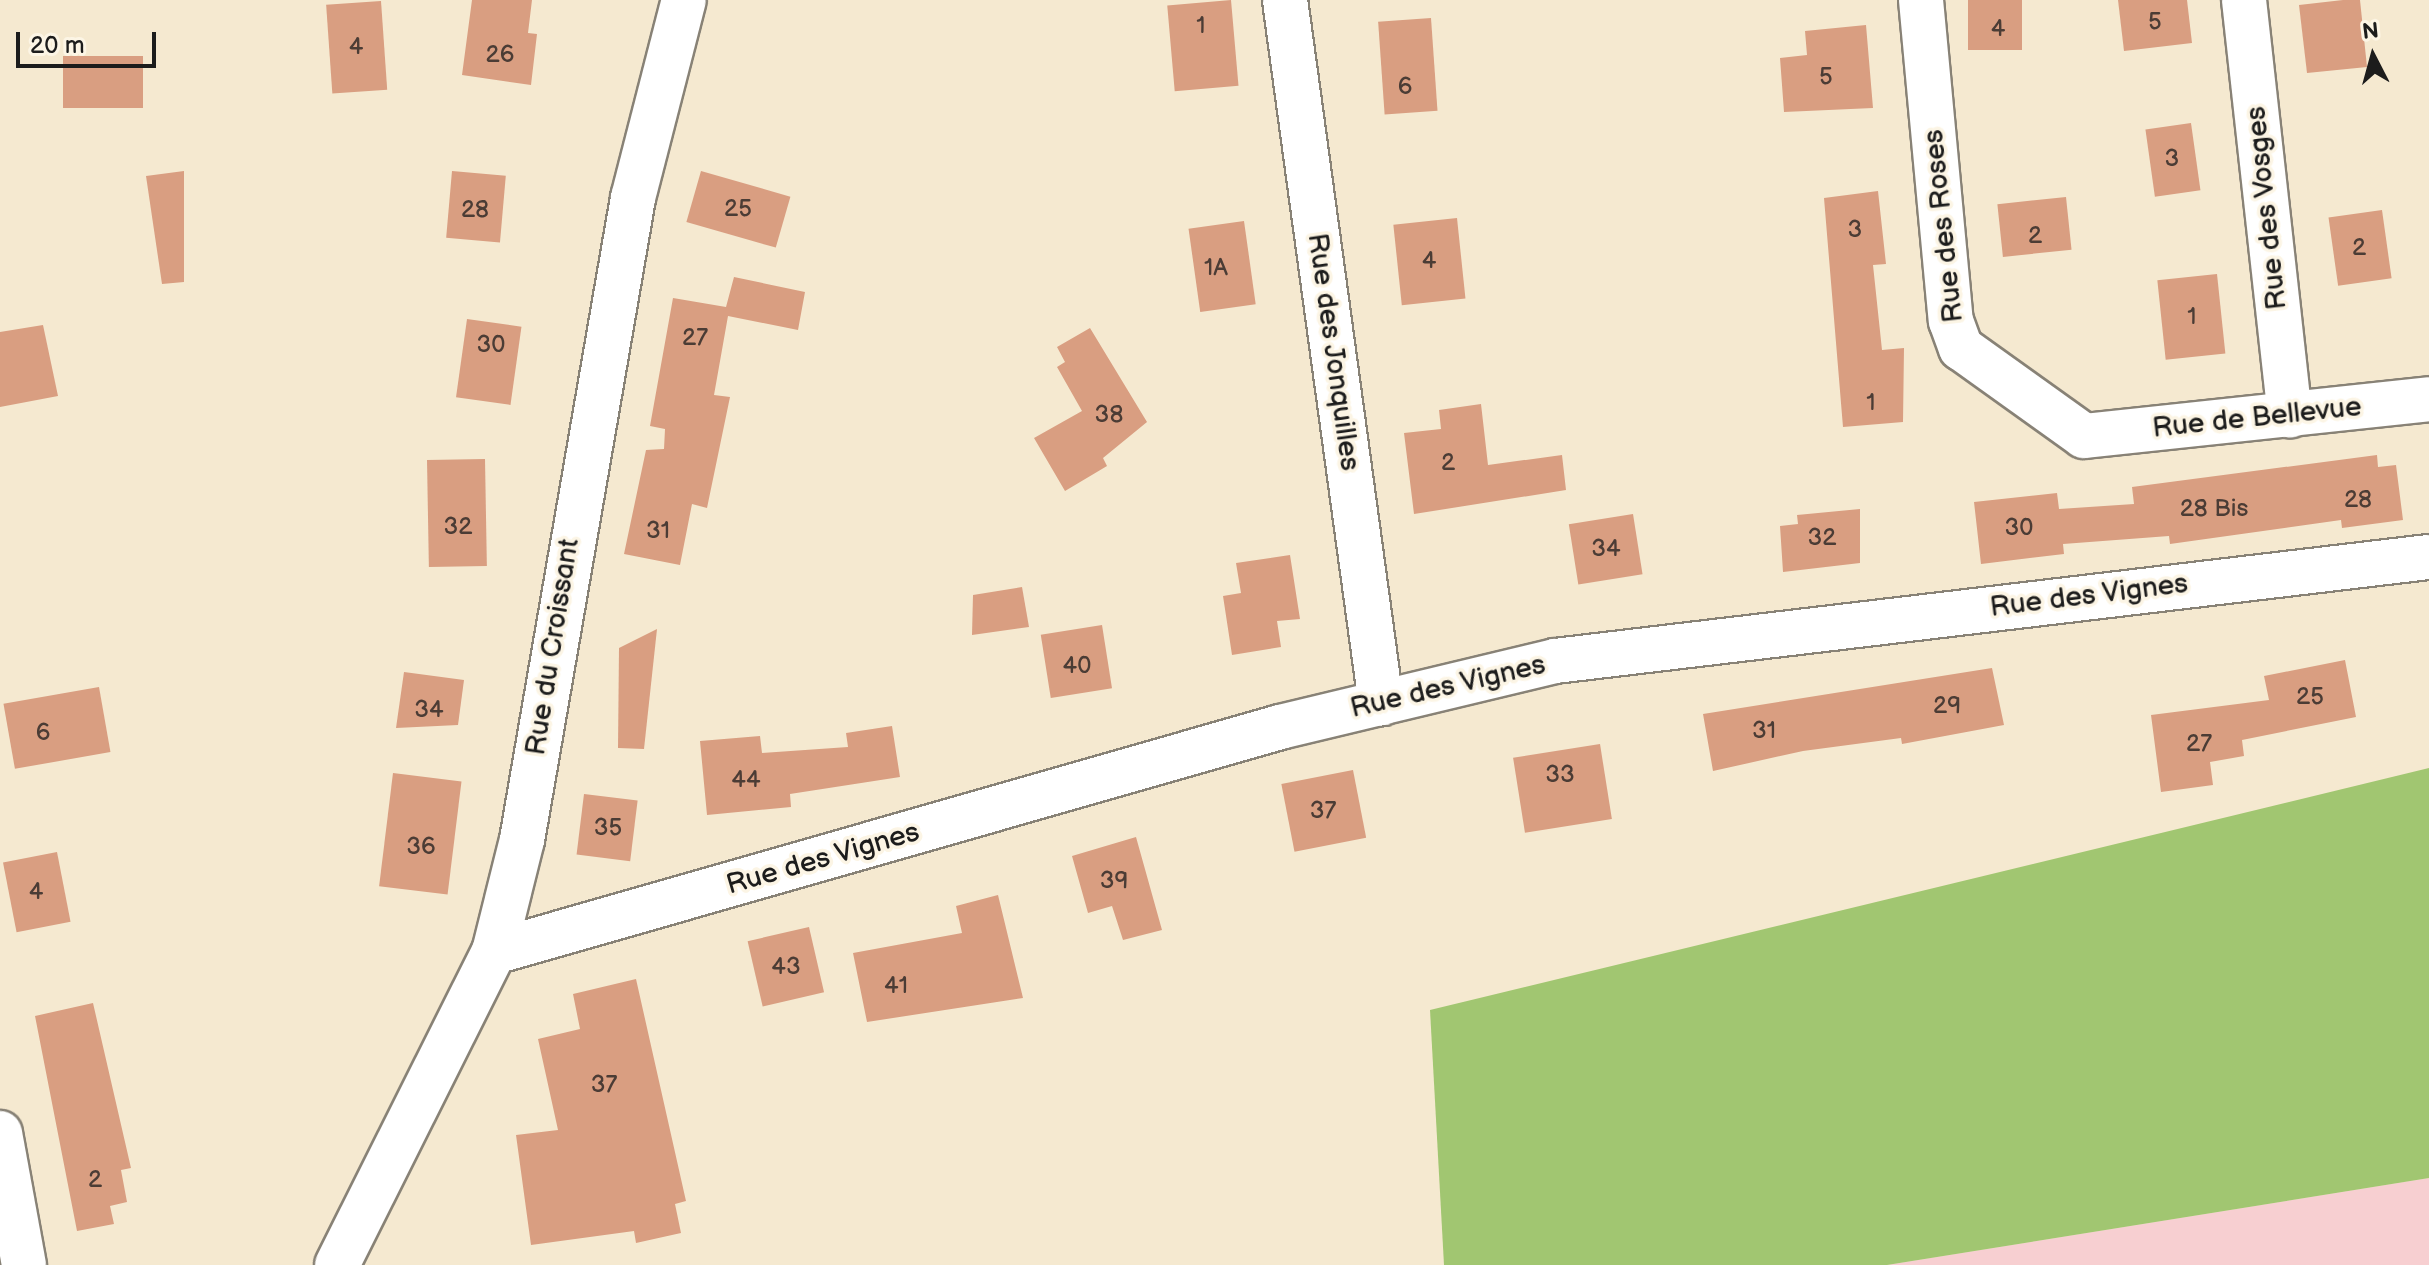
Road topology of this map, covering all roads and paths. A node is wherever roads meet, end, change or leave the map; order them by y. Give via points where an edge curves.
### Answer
1 (684, 0) edge
2 (1285, 0) edge
3 (1921, 0) edge
4 (2244, 0) edge
5 (2429, 399) edge
6 (2290, 415) junction
7 (2084, 436) joint
8 (2429, 557) edge
9 (1381, 703) junction
10 (494, 952) junction
11 (0, 1133) edge
12 (24, 1265) edge
13 (337, 1265) edge

1 - 10 street, Rue du Croissant via 633,198 522,840
2 - 9 street, Rue des Jonquilles
3 - 7 street, Rue des Roses via 1951,321 1961,348
4 - 6 street, Rue des Vosges
5 - 6 street, Rue de Bellevue
6 - 7 street, Rue de Bellevue
8 - 9 street, Rue des Vignes via 1555,661
9 - 10 street, Rue des Vignes
10 - 13 street, Rue du Croissant
11 - 12 street

